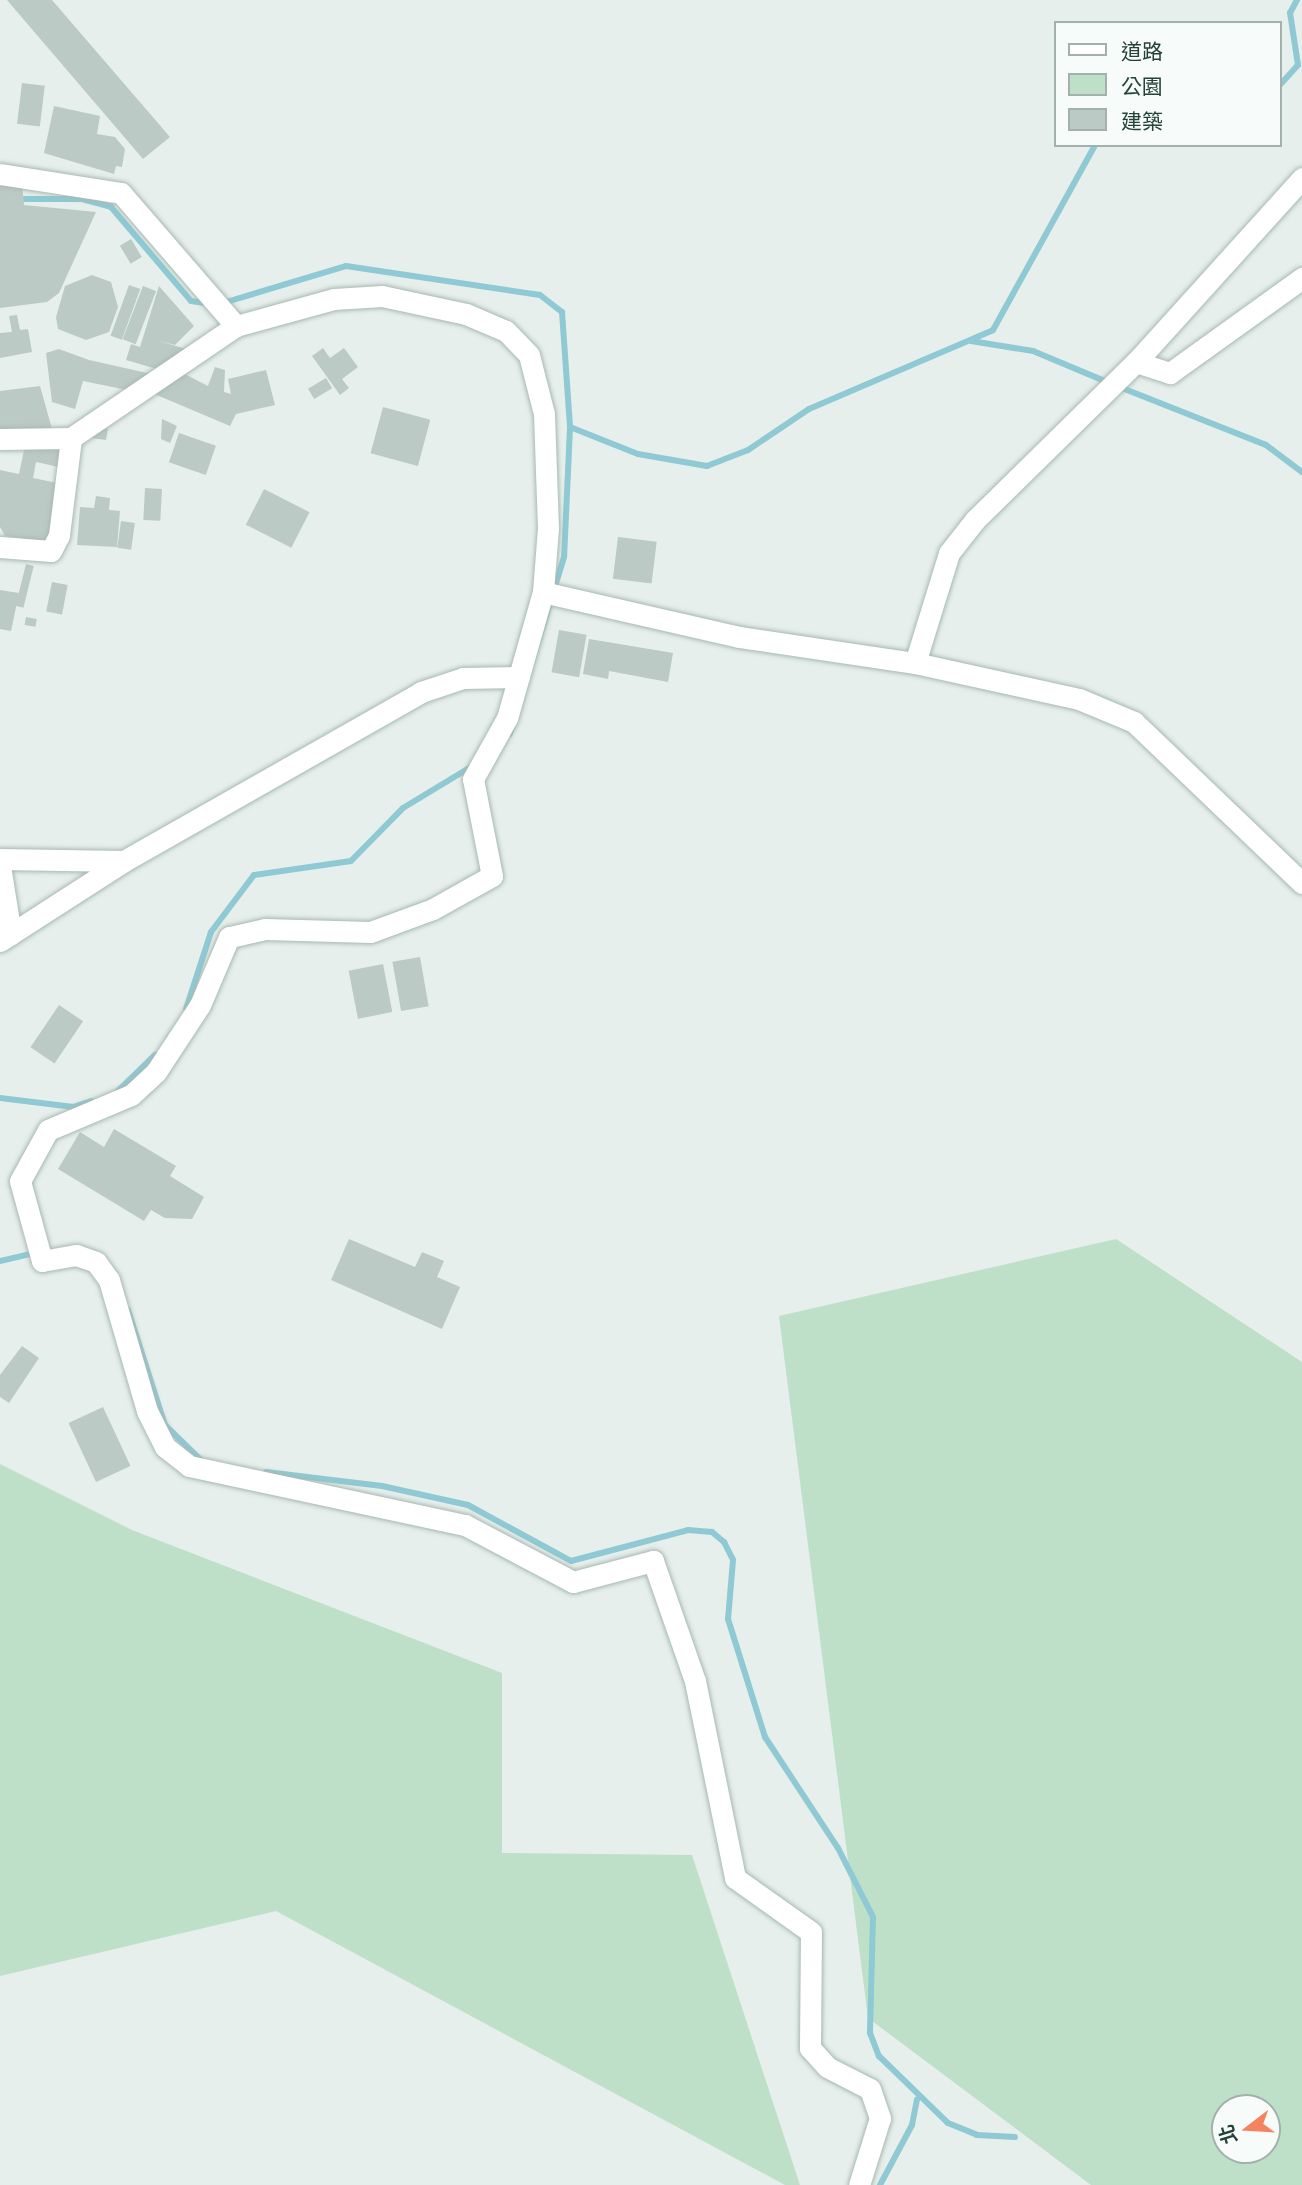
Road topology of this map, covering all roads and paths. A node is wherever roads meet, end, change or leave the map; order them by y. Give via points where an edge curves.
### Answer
1 (0, 174) edge
2 (1302, 178) edge
3 (1302, 278) edge
4 (235, 322) junction
5 (1136, 362) junction
6 (71, 438) junction
7 (0, 439) edge
8 (0, 547) edge
9 (543, 592) junction
10 (915, 663) junction
11 (519, 677) junction
12 (0, 859) edge
13 (124, 862) junction
14 (0, 866) edge
15 (1302, 883) edge
16 (5, 937) edge
17 (859, 2185) edge

1 - 4 street via 121,193
2 - 5 street
3 - 5 street via 1170,373
4 - 6 street
4 - 9 street via 334,299 382,296 466,314 506,331 529,355 544,414 549,475
5 - 10 street via 998,494 949,553
6 - 7 street
6 - 8 street via 59,535 51,551
9 - 10 street via 739,637
9 - 11 street
10 - 15 street via 1079,699 1134,722
11 - 13 street via 463,678 421,692
11 - 17 street via 507,718 473,779 492,876 433,909 370,932 265,929 229,937 200,1004 156,1072 131,1095 48,1130 20,1181 42,1261 76,1255 96,1262 109,1280 147,1410 165,1447 189,1466 466,1525 573,1582 653,1561 695,1681 735,1878 811,1932 810,2048 827,2067 870,2089 880,2118
12 - 13 street
13 - 16 street
14 - 16 street

